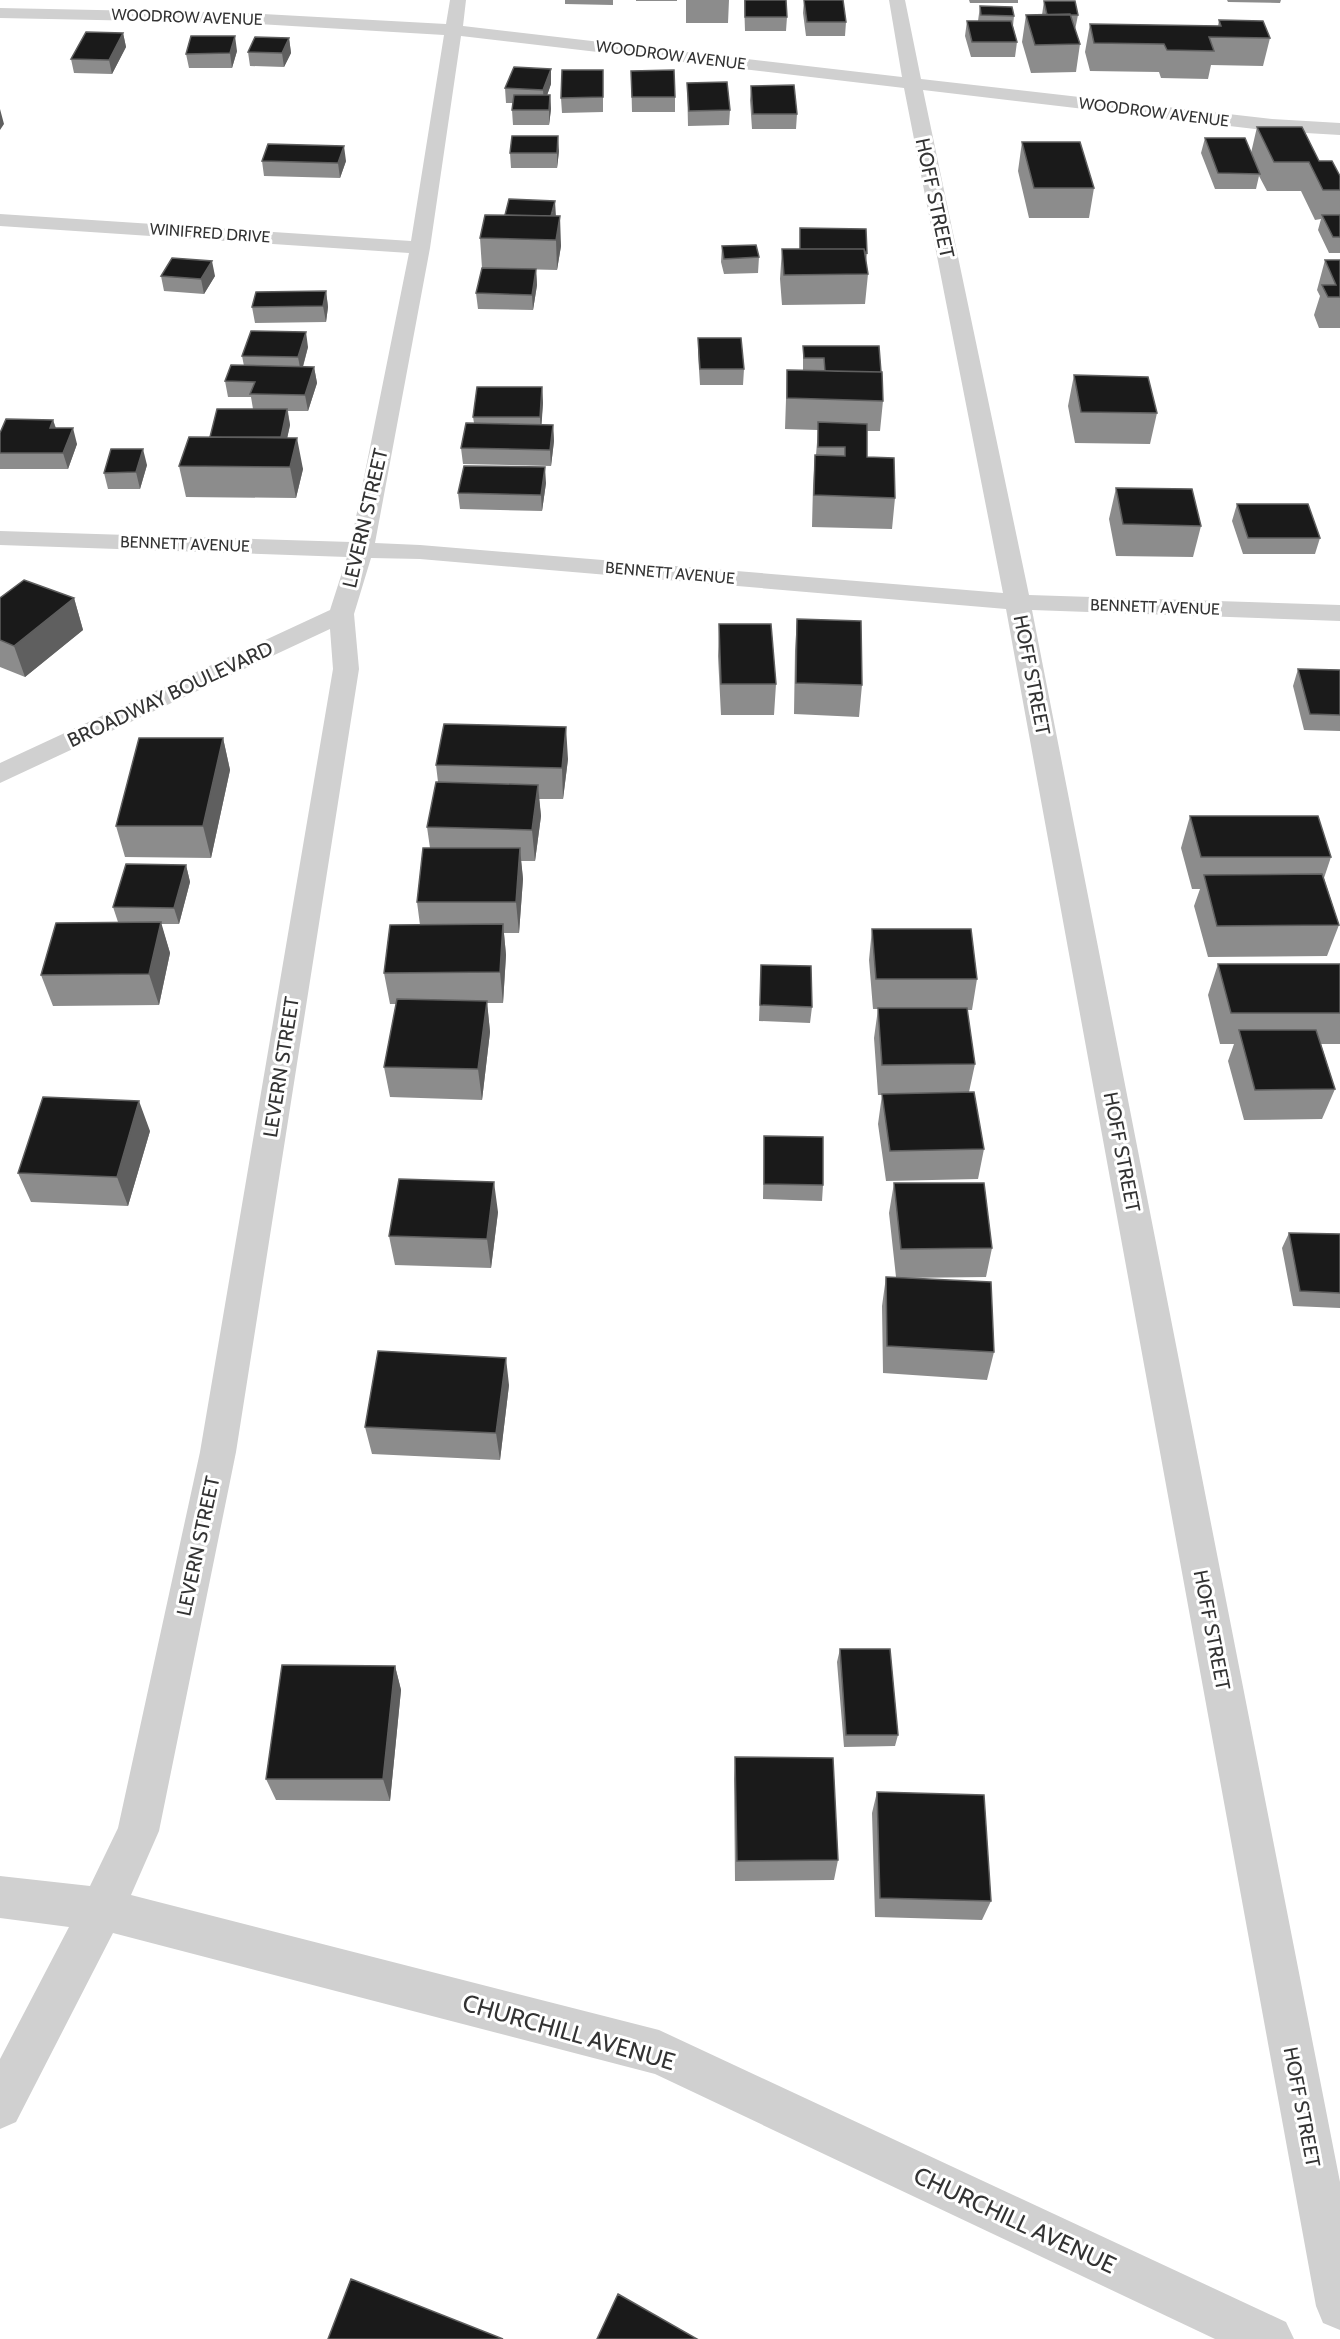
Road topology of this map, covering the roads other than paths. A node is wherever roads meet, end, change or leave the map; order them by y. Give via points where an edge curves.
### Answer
1 (897, 0) edge
2 (27, 6) edge
3 (0, 13) edge
4 (456, 15) edge
5 (912, 84) junction
6 (1340, 129) edge
7 (0, 220) edge
8 (420, 248) junction
9 (0, 538) edge
10 (362, 549) junction
11 (1018, 602) junction
12 (1340, 613) edge
13 (341, 614) junction
14 (0, 774) edge
15 (0, 1897) edge
16 (102, 1909) junction
17 (0, 2106) edge
18 (1340, 2306) edge
19 (1269, 2339) edge

1 - 5 street, HOFF STREET
2 - 3 street, WOODROW AVENUE
2 - 4 street, WOODROW AVENUE via 243,18
4 - 5 street, WOODROW AVENUE
4 - 8 street, LEVERN STREET
5 - 6 street, WOODROW AVENUE via 1272,125
5 - 11 street, HOFF STREET
7 - 8 street, WINIFRED DRIVE
8 - 10 street, LEVERN STREET
9 - 10 street, BENNETT AVENUE
10 - 11 street, BENNETT AVENUE
10 - 13 street, LEVERN STREET
11 - 12 street, BENNETT AVENUE
11 - 18 street, HOFF STREET
13 - 14 street, BROADWAY BOULEVARD
13 - 16 street, LEVERN STREET via 346,669 218,1452 138,1831
15 - 16 street, CHURCHILL AVENUE
16 - 17 street, LEVERN STREET
16 - 19 street, CHURCHILL AVENUE via 659,2053

